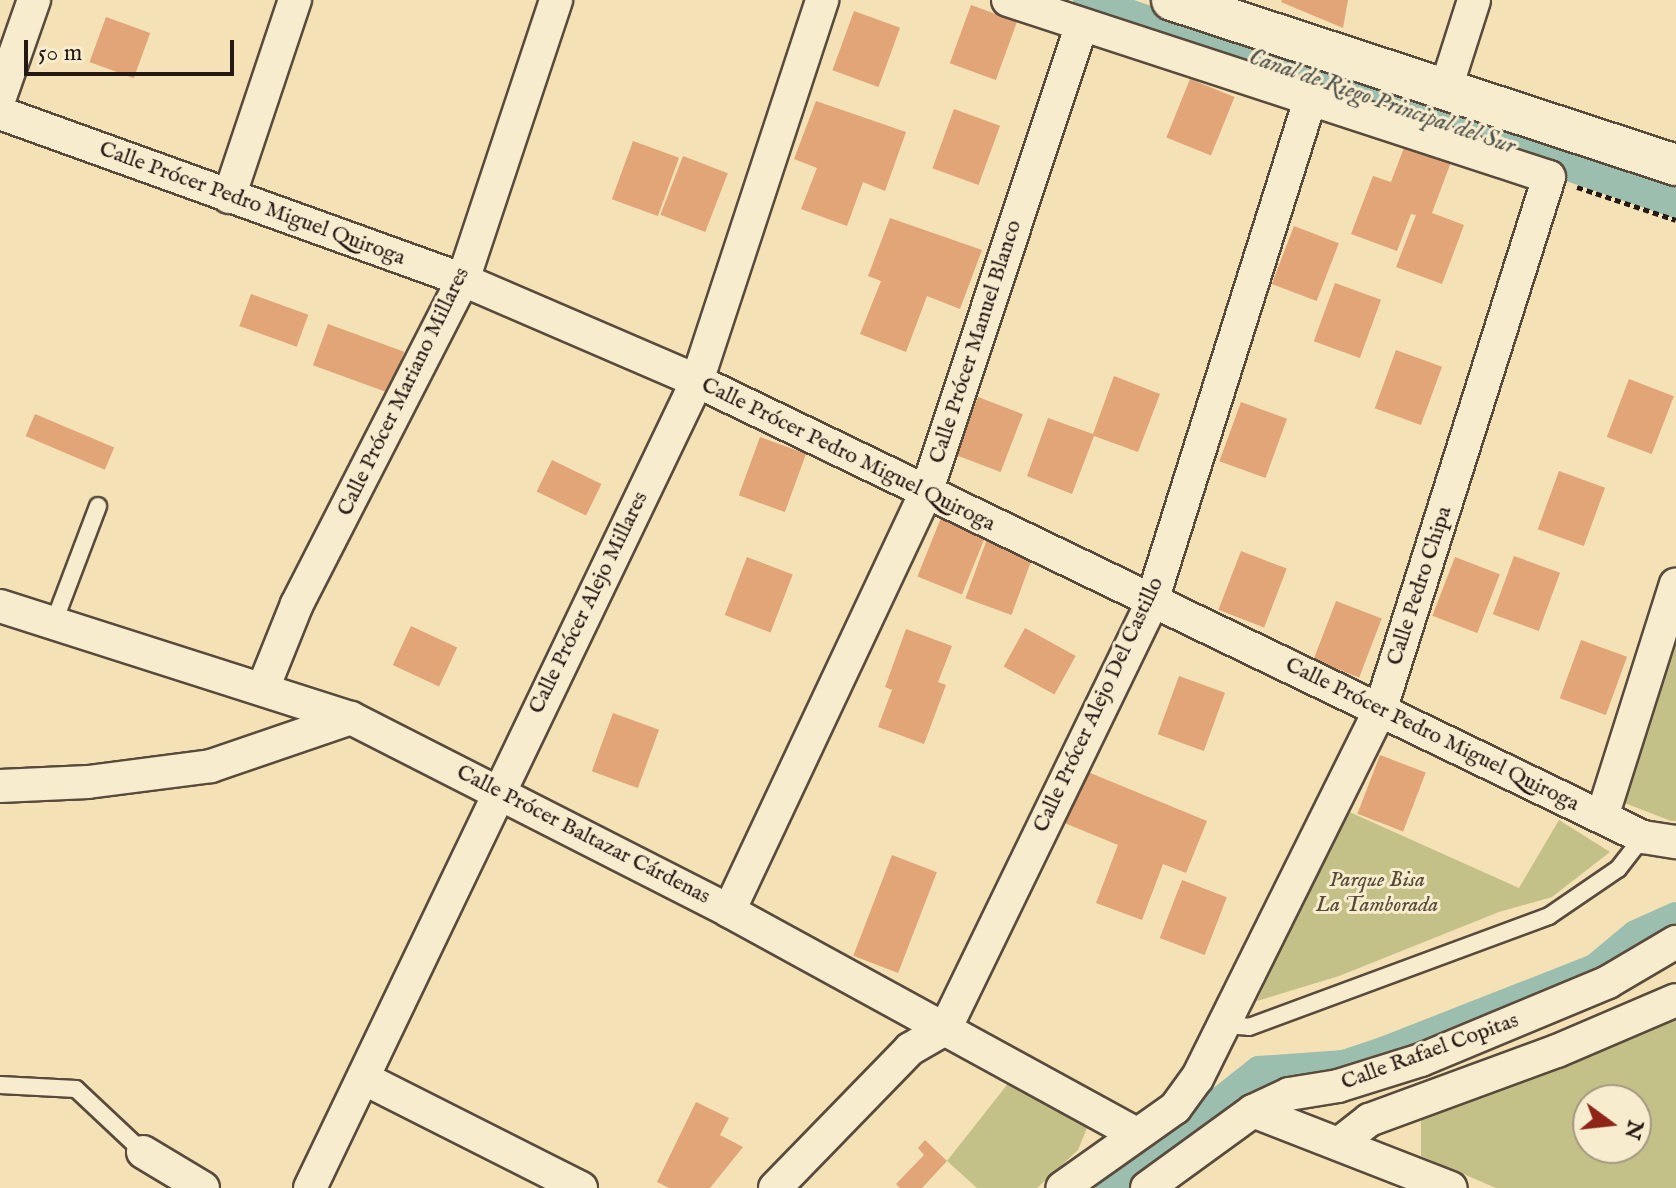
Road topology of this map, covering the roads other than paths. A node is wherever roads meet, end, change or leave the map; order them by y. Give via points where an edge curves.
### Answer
1 (34, 0) edge
2 (295, 0) edge
3 (556, 0) edge
4 (822, 0) edge
5 (1008, 0) edge
6 (1172, 0) edge
7 (1474, 0) edge
8 (1081, 26) junction
9 (1446, 88) junction
10 (0, 97) edge
11 (1310, 100) junction
12 (0, 113) edge
13 (1676, 165) edge
14 (229, 197) junction
15 (463, 280) junction
16 (697, 381) junction
17 (926, 493) junction
18 (98, 506) dead end
19 (1676, 584) edge
20 (1151, 604) junction
21 (0, 606) edge
22 (54, 622) junction
23 (264, 686) junction
24 (1381, 708) junction
25 (351, 718) junction
26 (0, 786) edge
27 (498, 789) junction
28 (1602, 817) junction
29 (1643, 837) junction
30 (1676, 842) edge
31 (729, 911) junction
32 (1676, 942) edge
33 (1676, 1000) edge
34 (1223, 1025) junction
35 (945, 1029) junction
36 (365, 1079) junction
37 (0, 1085) edge
38 (1253, 1111) junction
39 (1135, 1133) junction
40 (1341, 1142) junction
41 (143, 1152) joint
42 (203, 1188) edge
43 (310, 1188) edge
44 (581, 1188) edge
45 (775, 1188) edge
46 (1062, 1188) edge
47 (1147, 1188) edge
48 (1450, 1188) edge

1 - 10 street
2 - 14 street
3 - 15 street, Calle Prócer Mariano Millares
4 - 16 street, Calle Prócer Alejo Millares
5 - 8 street
6 - 9 street
7 - 9 street
8 - 11 street
8 - 17 street, Calle Prócer Manuel Blanco
9 - 13 street
11 - 20 street, Calle Prócer Alejo Del Castillo
11 - 24 street, Calle Pedro Chipa via 1549,177
12 - 14 street, Calle Prócer Pedro Miguel Quiroga
14 - 15 street, Calle Prócer Pedro Miguel Quiroga
15 - 16 street, Calle Prócer Pedro Miguel Quiroga
15 - 23 street, Calle Prócer Mariano Millares via 297,604
16 - 17 street, Calle Prócer Pedro Miguel Quiroga
16 - 27 street, Calle Prócer Alejo Millares
17 - 20 street, Calle Prócer Pedro Miguel Quiroga
17 - 31 street, Calle Prócer Manuel Blanco
18 - 22 lane
19 - 28 street
20 - 24 street, Calle Prócer Pedro Miguel Quiroga
20 - 35 street, Calle Prócer Alejo Del Castillo
21 - 22 street, Calle Prócer Baltazar Cárdenas
22 - 23 street, Calle Prócer Baltazar Cárdenas
23 - 25 street, Calle Prócer Baltazar Cárdenas
24 - 28 street, Calle Prócer Pedro Miguel Quiroga
24 - 34 street, Calle Pedro Chipa
25 - 26 street via 211,766
25 - 27 street, Calle Prócer Baltazar Cárdenas
27 - 31 street, Calle Prócer Baltazar Cárdenas
27 - 36 street, Calle Prócer Alejo Millares
28 - 29 street, Calle Prócer Pedro Miguel Quiroga
29 - 30 street, Calle Prócer Pedro Miguel Quiroga
29 - 34 lane via 1618,869 1549,916 1249,1027
31 - 35 street, Calle Prócer Baltazar Cárdenas
32 - 38 street, Calle Rafael Copitas via 1608,982 1421,1060 1338,1086 1289,1094
33 - 40 street via 1557,1051 1369,1120
34 - 39 street, Calle Pedro Chipa via 1175,1108
35 - 39 street, Calle Prócer Baltazar Cárdenas
35 - 45 street via 910,1049
36 - 43 street, Calle Prócer Alejo Millares
36 - 44 street
37 - 41 lane via 76,1089
38 - 40 street
38 - 47 street, Calle Rafael Copitas
39 - 46 street, Calle Pedro Chipa
40 - 48 street
41 - 42 street

